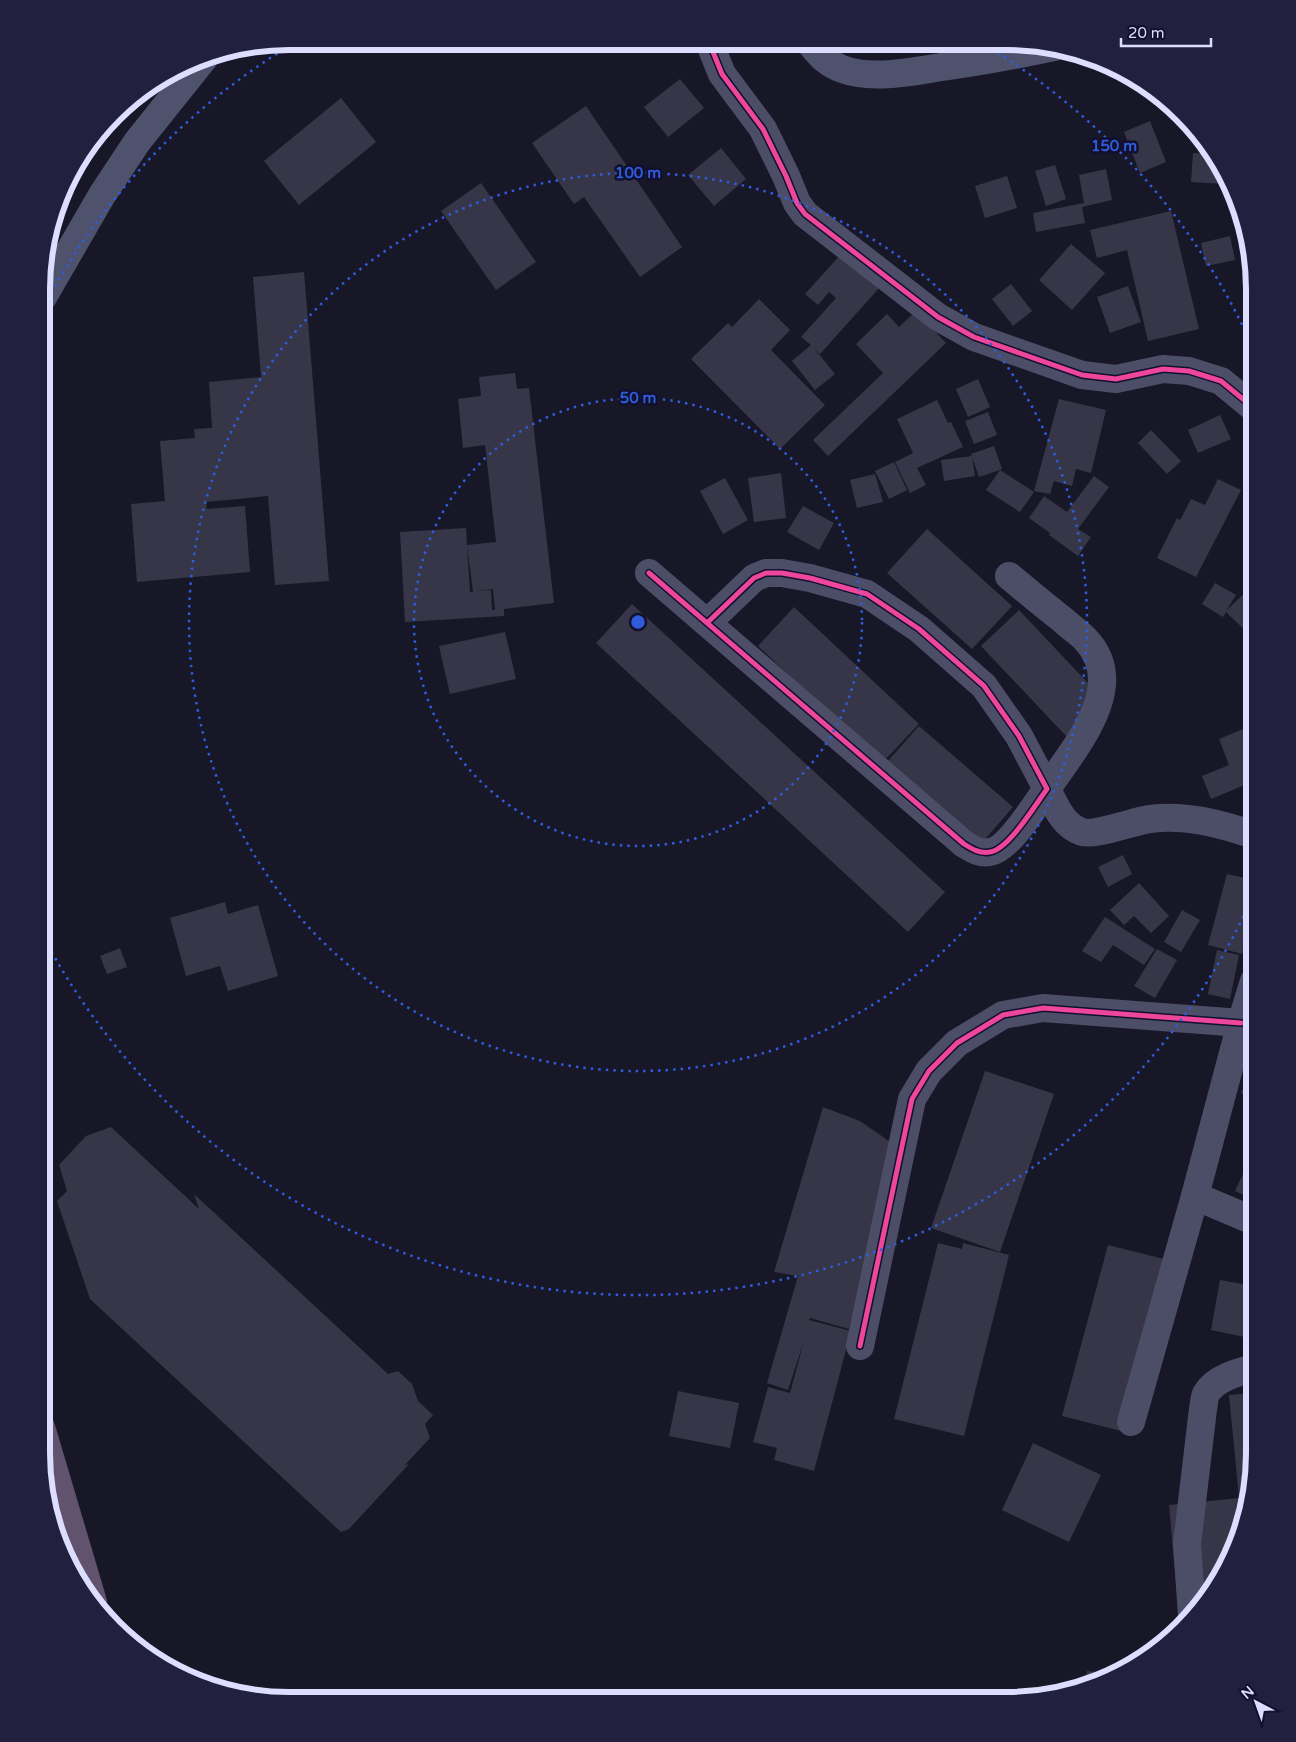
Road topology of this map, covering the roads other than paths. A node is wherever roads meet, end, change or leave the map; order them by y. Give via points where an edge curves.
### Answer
1 (713, 50) edge
2 (816, 50) edge
3 (1032, 52) edge
4 (195, 69) edge
5 (50, 284) edge
6 (1246, 402) edge
7 (649, 573) dead end
8 (1009, 576) dead end
9 (707, 623) junction
10 (1047, 789) junction
11 (1246, 832) edge
12 (1246, 1007) edge
13 (1241, 1023) junction
14 (1195, 1196) junction
15 (1246, 1218) edge
16 (860, 1346) dead end
17 (1246, 1371) edge
18 (1131, 1422) dead end
19 (50, 1459) edge
20 (86, 1580) edge
21 (1191, 1605) edge

1 - 6 street via 722,74 763,129 805,214 938,317 974,337 1082,375 1116,379 1163,369 1189,371 1221,381
2 - 3 street via 825,61 843,70 869,74 981,62
4 - 5 street via 137,142
7 - 9 street
8 - 10 street via 1086,640 1097,654 1102,671 1097,710
9 - 10 street via 754,578 766,573 810,578 867,594 920,629 984,686 1019,736
9 - 10 street via 964,844 977,851 991,852 1008,842
10 - 11 street via 1058,812 1083,833 1175,817 1220,824
12 - 13 street
13 - 14 street
13 - 16 street via 1043,1008 1003,1016 957,1043 929,1071 912,1099
14 - 15 street
14 - 18 street
17 - 21 street via 1225,1378 1206,1394 1187,1544
19 - 20 highway

